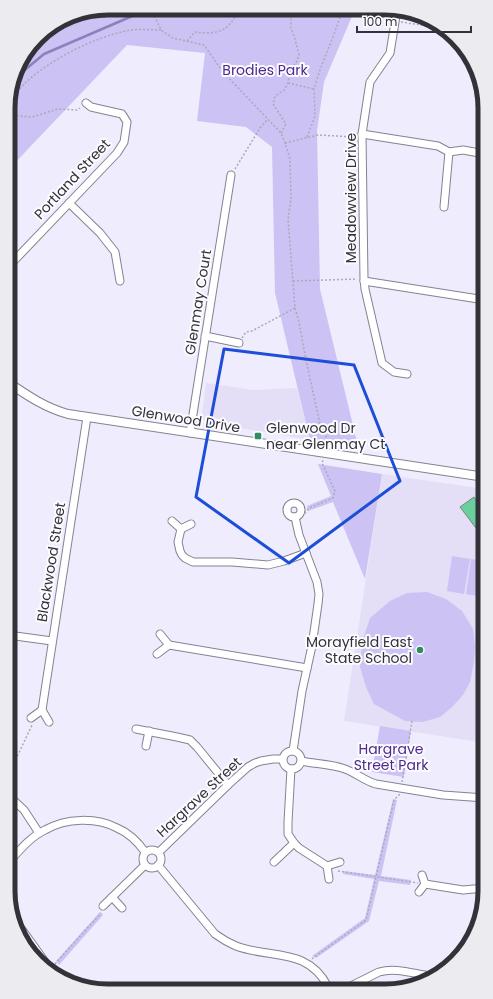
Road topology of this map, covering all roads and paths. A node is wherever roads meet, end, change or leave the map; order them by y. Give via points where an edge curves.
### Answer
1 (155, 15) edge
2 (237, 15) edge
3 (291, 15) edge
4 (340, 15) edge
5 (396, 16) edge
6 (395, 21) junction
7 (428, 26) edge
8 (161, 30) junction
9 (187, 41) junction
10 (288, 83) junction
11 (314, 89) junction
12 (16, 93) edge
13 (86, 103) joint
14 (15, 115) edge
15 (268, 119) junction
16 (281, 133) junction
17 (362, 136) junction
18 (307, 138) junction
19 (285, 143) junction
20 (449, 152) junction
21 (478, 153) edge
22 (231, 175) joint
23 (69, 203) junction
24 (444, 207) dead end
25 (15, 260) edge
26 (364, 280) junction
27 (120, 281) dead end
28 (293, 281) junction
29 (478, 299) edge
30 (295, 308) junction
31 (205, 336) junction
32 (239, 343) joint
33 (407, 374) dead end
34 (15, 387) edge
35 (87, 417) junction
36 (190, 433) junction
37 (325, 446) dead end
38 (323, 460) dead end
39 (478, 474) edge
40 (298, 514) joint
41 (172, 521) dead end
42 (191, 524) dead end
43 (181, 529) junction
44 (306, 553) junction
45 (160, 634) dead end
46 (15, 635) edge
47 (52, 641) junction
48 (169, 645) junction
49 (157, 654) dead end
50 (307, 668) junction
51 (42, 710) junction
52 (31, 718) joint
53 (412, 721) dead end
54 (49, 722) dead end
55 (136, 729) dead end
56 (149, 731) junction
57 (146, 746) dead end
58 (293, 751) junction
59 (282, 759) junction
60 (15, 762) edge
61 (301, 762) junction
62 (291, 769) junction
63 (402, 784) dead end
64 (228, 785) junction
65 (400, 793) dead end
66 (478, 798) edge
67 (15, 802) edge
68 (39, 833) junction
69 (294, 843) junction
70 (145, 852) junction
71 (159, 852) junction
72 (15, 856) edge
73 (274, 862) dead end
74 (340, 862) dead end
75 (145, 865) junction
76 (158, 866) junction
77 (327, 866) junction
78 (422, 875) dead end
79 (376, 877) junction
80 (329, 879) dead end
81 (425, 884) junction
82 (478, 889) edge
83 (419, 892) dead end
84 (112, 897) junction
85 (103, 906) joint
86 (122, 908) dead end
87 (312, 961) dead end
88 (53, 966) edge
89 (422, 976) edge
90 (326, 984) edge
91 (355, 984) edge

1 - 8 path
2 - 9 path via 224,29 215,32 195,32
3 - 10 path via 291,28 299,55 290,70
4 - 11 path
5 - 6 street, Meadowview Drive
6 - 7 path
6 - 17 street, Meadowview Drive via 390,53 370,82
8 - 9 path via 173,38
8 - 12 path via 131,30 82,46 52,63
9 - 15 path via 204,45 223,72
10 - 11 path
10 - 16 path via 284,90 275,96 273,104 286,124
11 - 18 path via 315,116
13 - 14 path via 78,110 58,109 32,117
13 - 23 street, Portland Street via 91,107 122,114 128,122 124,142 117,154
15 - 16 path
15 - 22 path
16 - 19 path
17 - 18 path via 318,135
17 - 20 street via 438,146
17 - 26 street, Meadowview Drive
18 - 19 path
19 - 28 path via 290,158 291,200 288,220
20 - 21 street via 463,150
20 - 24 street
22 - 31 street, Glenmay Court
23 - 25 street, Portland Street
23 - 27 street via 100,233 114,252
26 - 28 path
26 - 29 street
26 - 33 street, Meadowview Drive via 382,363 394,372
28 - 30 path
30 - 32 path via 246,332
30 - 37 path via 320,424 326,433
31 - 32 street
31 - 36 street, Glenmay Court
34 - 35 street, Glenwood Drive via 53,409
35 - 36 street, Glenwood Drive
35 - 47 street, Blackwood Street
36 - 39 street, Glenwood Drive
38 - 40 path via 334,491 333,498 309,508 305,513
40 - 44 street via 299,535
41 - 43 street
42 - 43 street
43 - 44 street via 178,542 180,551 185,558 193,562 268,565
44 - 50 street via 319,594
45 - 48 street
46 - 47 street
47 - 51 street, Blackwood Street
48 - 49 street
48 - 50 street
50 - 58 street
51 - 52 street
51 - 54 street
52 - 60 path via 33,723
53 - 63 path
55 - 56 street
56 - 57 street
56 - 64 street via 190,740
58 - 59 street via 287,752
58 - 61 street via 301,758
59 - 62 street via 285,767
59 - 64 street, Hargrave Street via 255,763
61 - 62 street via 296,768
61 - 66 street via 339,767 376,784 443,795
62 - 69 street via 288,834
64 - 71 street, Hargrave Street
65 - 79 path via 394,800
67 - 68 street via 24,810
68 - 70 street, Hargrave Street via 63,823 96,822 127,833
68 - 72 street, Hargrave Street
69 - 73 street
69 - 77 street
70 - 71 street
70 - 75 street via 142,860
71 - 76 street via 161,858
74 - 77 street
75 - 76 street via 150,868
75 - 84 street
76 - 90 street via 215,934 237,946 302,961 316,971
77 - 79 path
77 - 80 street
78 - 81 street
79 - 81 path
79 - 87 path via 366,920
81 - 82 street via 463,890
81 - 83 street
84 - 85 street
84 - 86 street
85 - 88 path via 103,910
89 - 91 street via 384,970

